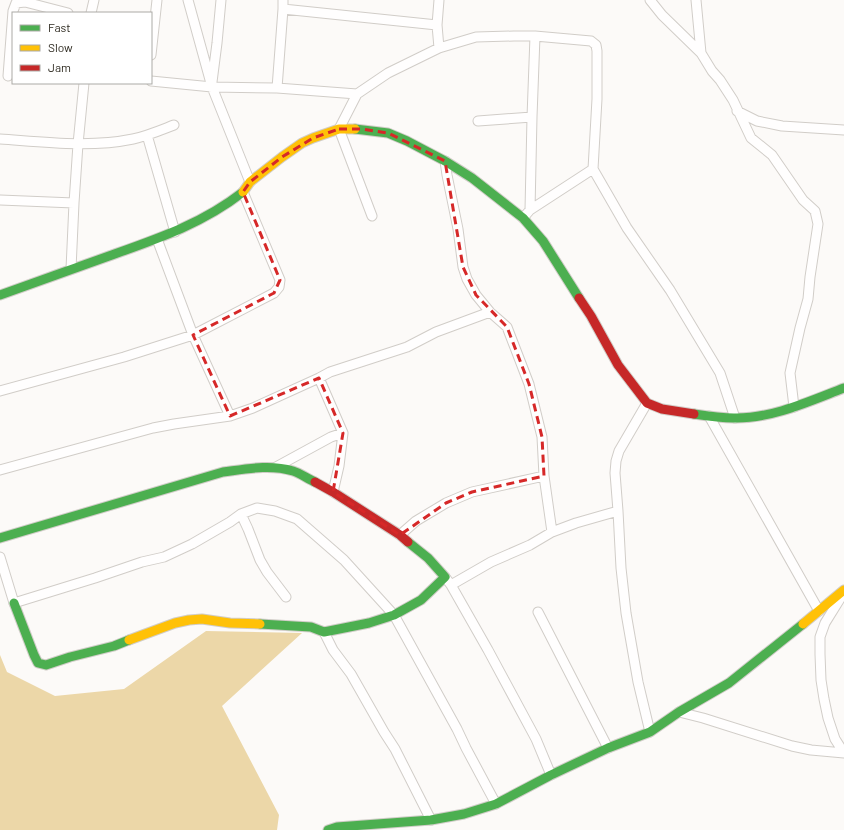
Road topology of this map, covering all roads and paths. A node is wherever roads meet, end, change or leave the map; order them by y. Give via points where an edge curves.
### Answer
1 (94, 0) edge
2 (157, 0) edge
3 (188, 0) edge
4 (221, 0) edge
5 (439, 0) edge
6 (650, 0) edge
7 (696, 0) edge
8 (283, 5) edge
9 (64, 12) edge
10 (91, 12) edge
11 (437, 25) junction
12 (535, 36) junction
13 (152, 46) edge
14 (439, 48) junction
15 (700, 53) junction
16 (7, 76) edge
17 (152, 81) edge
18 (84, 84) edge
19 (212, 87) junction
20 (278, 88) junction
21 (357, 94) junction
22 (737, 111) junction
23 (532, 117) junction
24 (478, 121) dead end
25 (174, 125) dead end
26 (339, 129) junction
27 (844, 130) edge
28 (147, 135) junction
29 (0, 139) edge
30 (78, 144) junction
31 (445, 161) junction
32 (593, 169) junction
33 (250, 182) junction
34 (243, 192) junction
35 (0, 200) edge
36 (74, 203) junction
37 (530, 210) junction
38 (372, 216) dead end
39 (523, 218) junction
40 (175, 232) junction
41 (157, 239) junction
42 (71, 269) junction
43 (0, 295) edge
44 (490, 312) junction
45 (193, 335) junction
46 (319, 378) junction
47 (844, 388) edge
48 (0, 390) edge
49 (647, 403) junction
50 (794, 407) junction
51 (230, 416) junction
52 (709, 416) junction
53 (735, 418) junction
54 (343, 433) junction
55 (276, 467) junction
56 (0, 470) edge
57 (544, 476) junction
58 (333, 492) junction
59 (618, 511) junction
60 (241, 514) junction
61 (552, 532) junction
62 (400, 535) junction
63 (0, 538) edge
64 (0, 557) edge
65 (445, 577) junction
66 (451, 585) junction
67 (844, 592) edge
68 (286, 597) dead end
69 (14, 603) junction
70 (819, 611) junction
71 (538, 612) dead end
72 (394, 615) junction
73 (324, 632) junction
74 (679, 712) junction
75 (650, 732) junction
76 (608, 748) junction
77 (844, 753) edge
78 (551, 775) junction
79 (496, 804) junction
80 (431, 820) junction
81 (328, 830) edge

1 - 10 street
2 - 13 street
3 - 19 street
4 - 19 street
5 - 11 street
6 - 15 street via 662,16
7 - 15 street
8 - 11 street
8 - 20 street
9 - 16 street via 25,2 16,3 12,11
11 - 14 street
12 - 14 street via 476,37
12 - 23 street
12 - 32 street via 591,41 596,45 597,99
14 - 21 street via 388,72
15 - 22 street via 733,100
17 - 19 street
18 - 30 street
19 - 20 street
19 - 33 street
20 - 21 street
21 - 26 street
22 - 27 street via 757,122
22 - 50 street via 751,138 772,155 803,200 815,211 818,224 808,299 790,373
23 - 24 street
23 - 37 street
25 - 28 street
26 - 31 street via 388,133
26 - 33 street via 302,143
26 - 38 street
28 - 30 street via 115,142
28 - 40 street
29 - 30 street
30 - 36 street
31 - 39 street via 472,178
31 - 44 street via 463,267 476,295
32 - 37 street
32 - 53 street via 627,228 670,290 720,373
33 - 34 street
34 - 40 street via 211,214
34 - 45 street via 280,280 279,287 274,293
35 - 36 street
36 - 42 street
37 - 39 street
39 - 49 street via 544,241 618,365
40 - 41 street
41 - 42 street
41 - 45 street
42 - 43 street
44 - 46 street via 436,332 407,348 330,372
44 - 57 street via 507,327 529,384 542,437
45 - 48 street
45 - 51 street
46 - 51 street
46 - 54 street
47 - 50 street
49 - 52 street via 688,414
49 - 59 street via 616,461
50 - 53 street via 766,415
51 - 56 street via 153,428
52 - 53 street
52 - 70 street
54 - 55 street
54 - 58 street
55 - 58 street via 294,471
55 - 63 street via 223,472
57 - 61 street
57 - 62 street via 472,492 446,503 416,521
58 - 62 street
59 - 61 street
59 - 75 street via 627,620
60 - 68 street via 260,560
60 - 69 street via 192,544 164,557
60 - 72 street via 257,508 297,519 344,560
61 - 66 street
62 - 65 street via 428,558
64 - 69 street
65 - 66 street
65 - 72 street via 421,600
66 - 78 street via 536,739
67 - 70 street
67 - 77 street via 825,623 820,637 824,699 835,739
69 - 73 street via 38,663 46,665 114,646 175,622 189,620 311,627
70 - 74 street via 729,683
71 - 76 street
72 - 73 street
72 - 79 street
73 - 80 street via 395,749
74 - 75 street
74 - 77 street via 792,746
75 - 76 street
76 - 78 street
78 - 79 street
79 - 80 street via 464,814
80 - 81 street via 337,827

